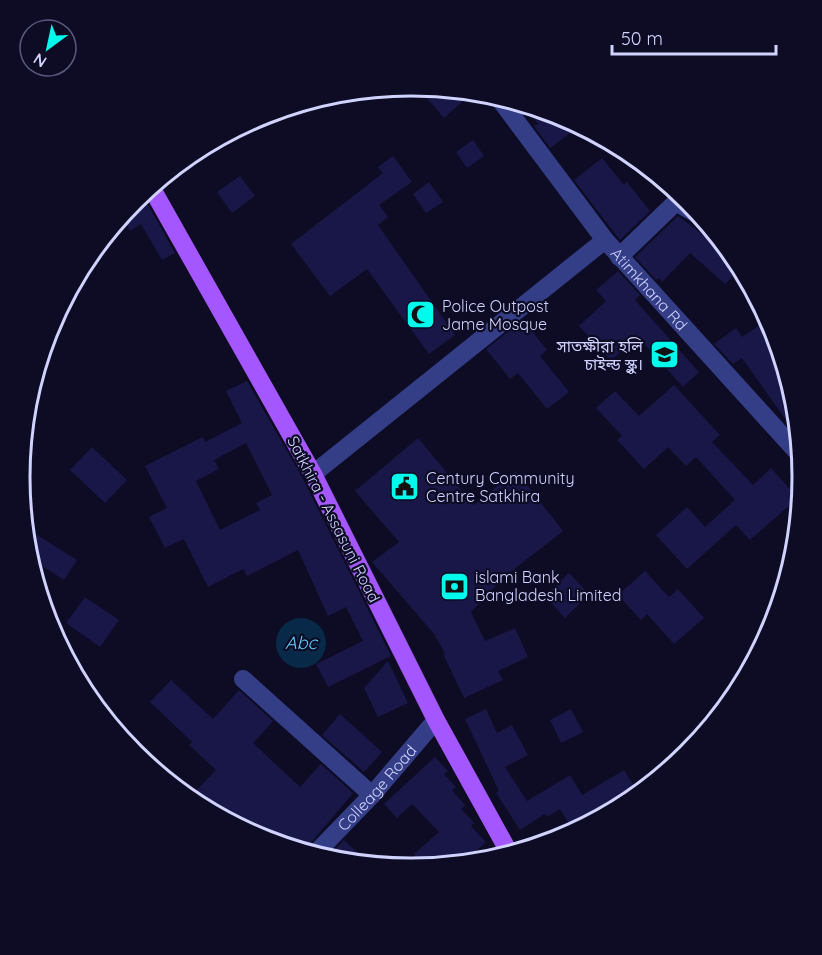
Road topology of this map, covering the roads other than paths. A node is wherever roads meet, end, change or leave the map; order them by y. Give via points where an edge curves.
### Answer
1 (506, 108) edge
2 (156, 195) edge
3 (675, 203) edge
4 (605, 240) junction
5 (620, 257) junction
6 (790, 445) edge
7 (314, 474) junction
8 (243, 679) dead end
9 (436, 720) junction
10 (372, 795) junction
11 (506, 847) edge
12 (321, 848) edge

1 - 4 street
2 - 7 main road, Satkhira - Assasuni Road
3 - 5 street
4 - 5 street, Atimkhana Rd
4 - 7 street, Atimkhana Rd
5 - 6 street, Atimkhana Rd
7 - 9 main road, Satkhira - Assasuni Road
8 - 10 street
9 - 10 street, Colleage Road
9 - 11 main road, Satkhira - Assasuni Road
10 - 12 street, Colleage Road

